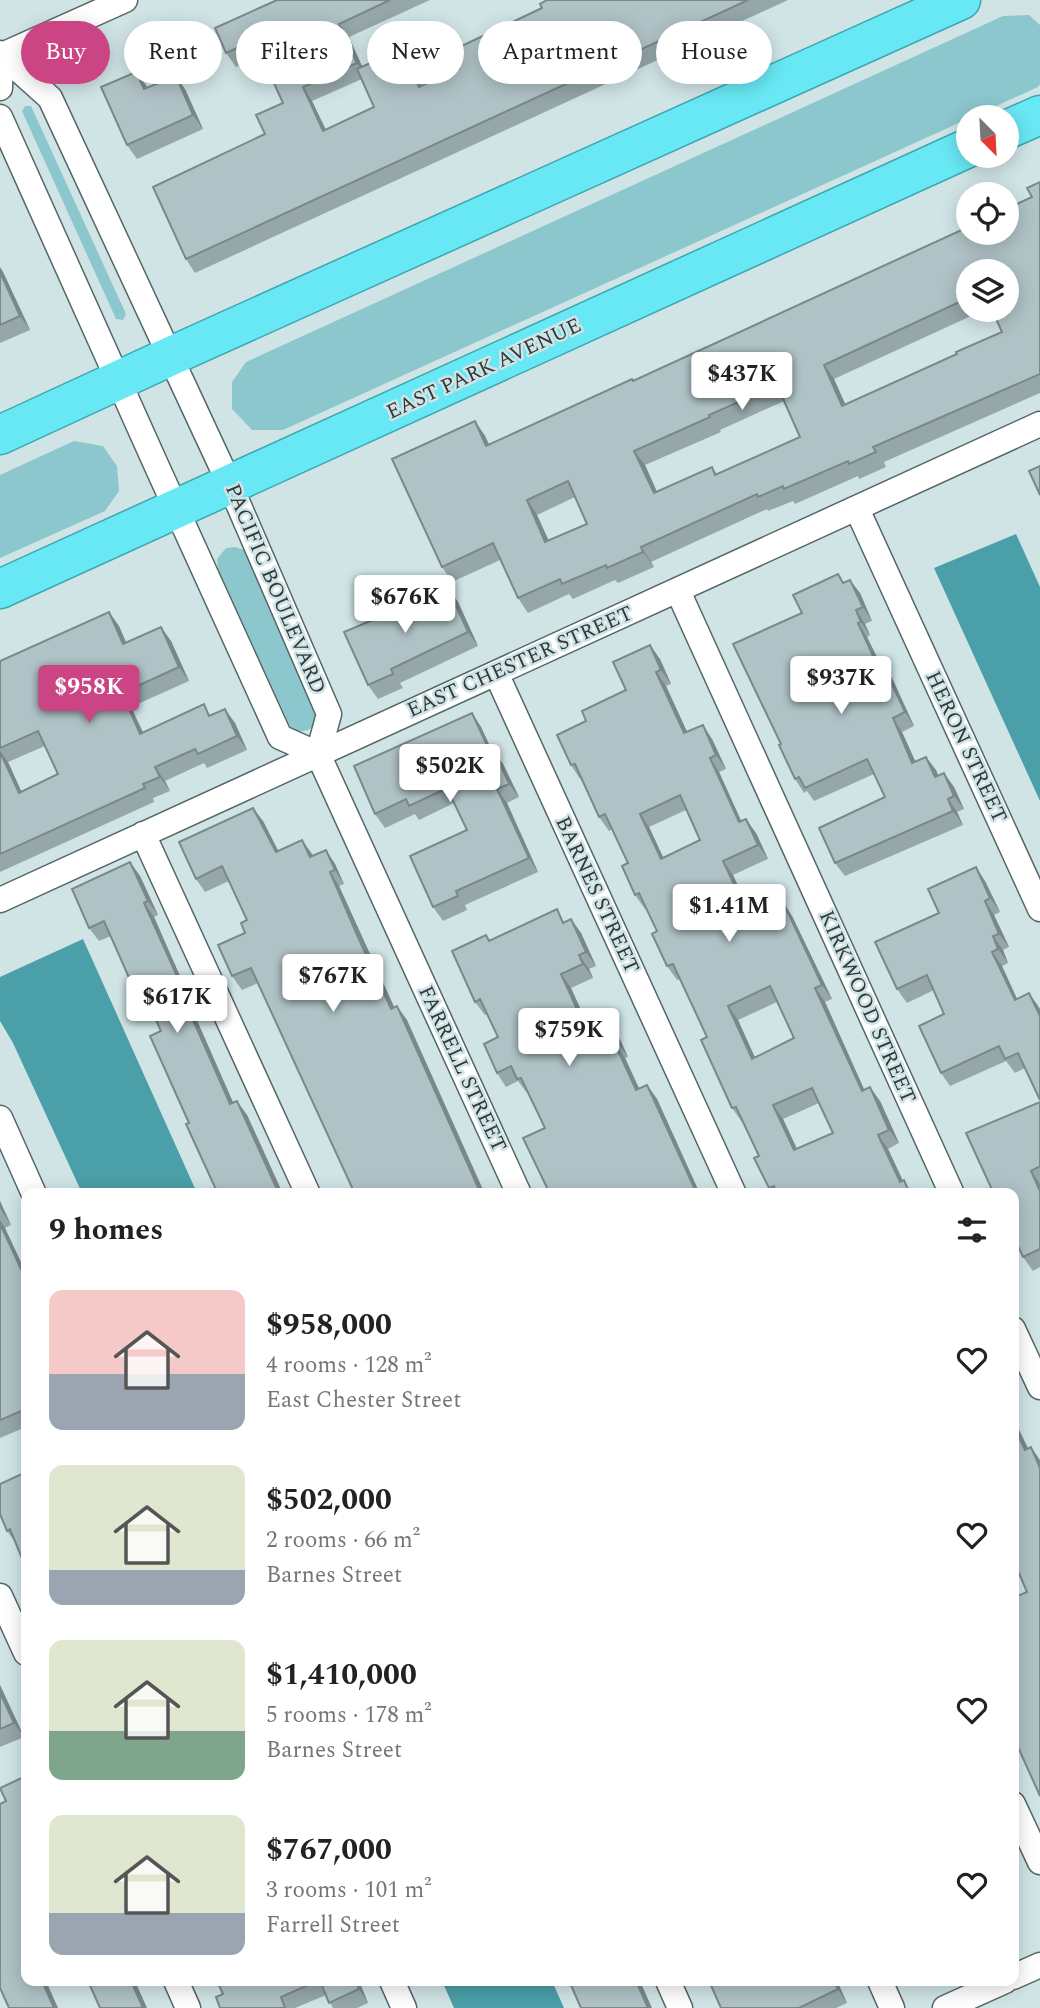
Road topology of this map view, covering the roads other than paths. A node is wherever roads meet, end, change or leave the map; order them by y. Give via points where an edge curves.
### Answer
1 (125, 0) edge
2 (961, 0) edge
3 (0, 55) edge
4 (0, 88) edge
5 (1040, 115) edge
6 (0, 117) edge
7 (1019, 124) edge
8 (956, 153) edge
9 (171, 356) junction
10 (119, 380) junction
11 (1040, 424) edge
12 (0, 435) edge
13 (230, 485) junction
14 (857, 509) junction
15 (175, 510) junction
16 (0, 589) edge
17 (678, 591) junction
18 (496, 673) junction
19 (318, 754) junction
20 (143, 834) junction
21 (0, 900) edge
22 (1040, 909) edge
23 (0, 1118) edge
24 (31, 1188) edge
25 (305, 1188) edge
26 (516, 1188) edge
27 (731, 1188) edge
28 (949, 1188) edge
29 (1019, 1342) edge
30 (1040, 1387) edge
31 (0, 1596) edge
32 (21, 1642) edge
33 (1019, 1817) edge
34 (1040, 1862) edge
35 (1040, 1965) edge
36 (1019, 1974) edge
37 (178, 1986) edge
38 (394, 1986) edge
39 (670, 1986) edge
40 (882, 1986) edge
41 (994, 1986) edge
42 (188, 2008) edge
43 (404, 2008) edge
44 (680, 2008) edge
45 (892, 2008) edge
46 (945, 2008) edge

1 - 3 street
2 - 9 highway
3 - 4 street
3 - 9 street, PACIFIC BOULEVARD via 50,98
5 - 7 highway
6 - 10 street
8 - 13 highway, EAST PARK AVENUE
9 - 10 highway
9 - 13 street, PACIFIC BOULEVARD
10 - 12 highway
10 - 15 street
11 - 14 street, EAST CHESTER STREET
13 - 15 highway, EAST PARK AVENUE
13 - 19 street, PACIFIC BOULEVARD via 330,714
14 - 17 street, EAST CHESTER STREET
14 - 22 street, HERON STREET
15 - 16 highway, EAST PARK AVENUE
15 - 19 street via 280,737
17 - 18 street, EAST CHESTER STREET
17 - 28 street, KIRKWOOD STREET
18 - 19 street, EAST CHESTER STREET
18 - 27 street, BARNES STREET
19 - 20 street, EAST CHESTER STREET
19 - 26 street, FARRELL STREET
20 - 21 street, EAST CHESTER STREET
20 - 25 street
23 - 24 street
29 - 30 street
31 - 32 street
33 - 34 street
35 - 36 street
37 - 42 street
38 - 43 street
39 - 44 street
40 - 45 street
41 - 46 street

